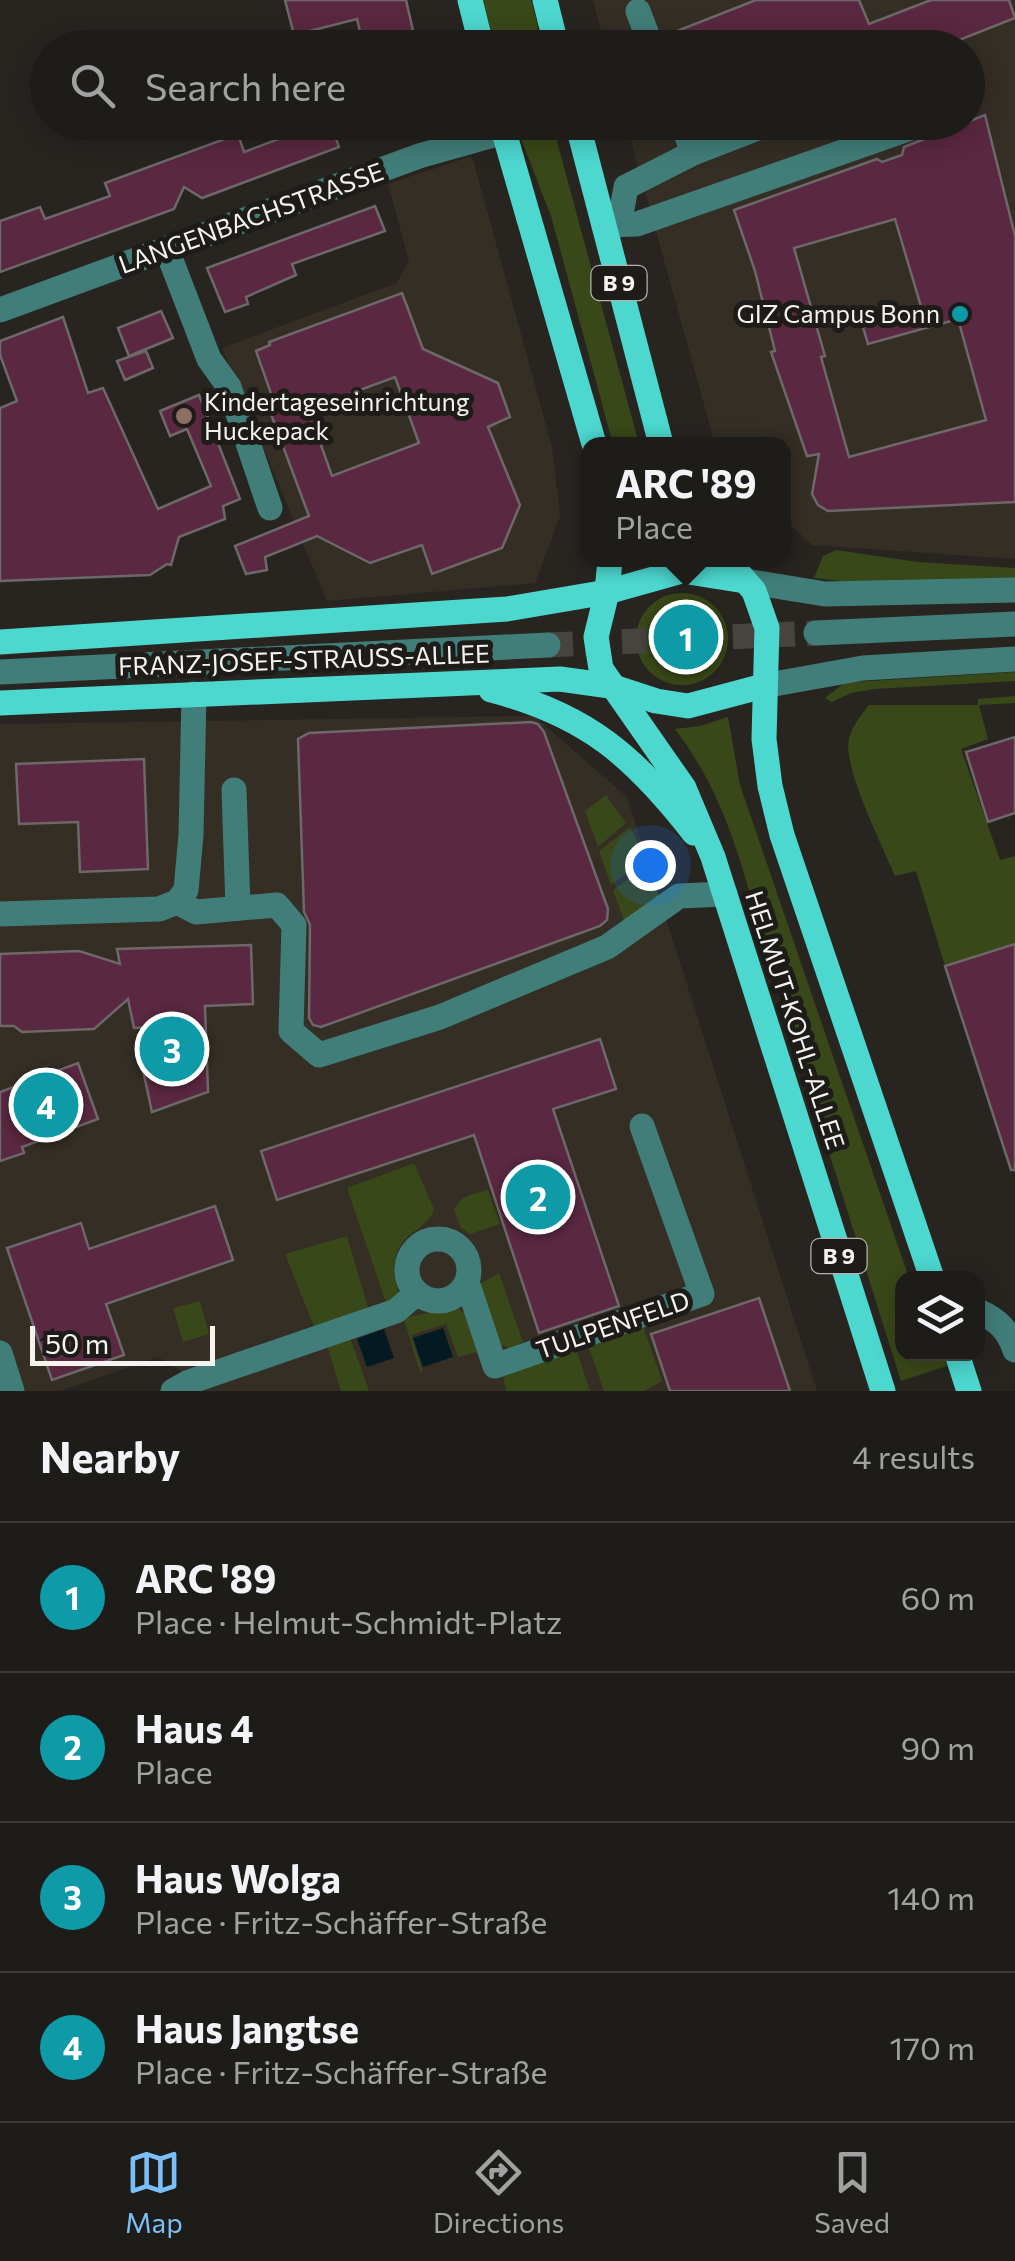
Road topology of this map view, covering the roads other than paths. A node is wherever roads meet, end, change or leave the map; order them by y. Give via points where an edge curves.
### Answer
1 (470, 0) edge
2 (545, 0) edge
3 (638, 11) dead end
4 (478, 30) edge
5 (552, 30) edge
6 (645, 30) edge
7 (465, 140) edge
8 (506, 140) edge
9 (583, 140) edge
10 (689, 140) edge
11 (728, 140) edge
12 (877, 140) edge
13 (694, 153) junction
14 (611, 225) junction
15 (167, 250) junction
16 (0, 310) edge
17 (592, 437) edge
18 (659, 437) edge
19 (270, 508) dead end
20 (609, 567) edge
21 (733, 567) edge
22 (745, 581) junction
23 (1015, 590) edge
24 (607, 592) junction
25 (1015, 624) edge
26 (816, 633) tunnel mouth
27 (0, 642) edge
28 (548, 644) tunnel mouth
29 (1015, 659) edge
30 (0, 672) edge
31 (466, 684) junction
32 (610, 686) junction
33 (763, 686) junction
34 (194, 694) junction
35 (0, 702) edge
36 (234, 790) dead end
37 (712, 856) junction
38 (724, 894) junction
39 (177, 902) junction
40 (238, 908) junction
41 (0, 914) edge
42 (642, 1126) dead end
43 (930, 1271) edge
44 (467, 1282) junction
45 (417, 1293) junction
46 (985, 1315) edge
47 (1015, 1350) edge
48 (0, 1353) edge
49 (959, 1361) edge
50 (12, 1391) edge
51 (173, 1391) edge
52 (883, 1391) edge
53 (969, 1391) edge

1 - 4 main road
2 - 5 main road
3 - 6 street
7 - 15 street, LANGENBACHSTRASSE
8 - 17 main road
9 - 14 main road, B 9
10 - 13 street
11 - 13 street
12 - 14 street via 654,218
13 - 14 street via 626,187
14 - 18 main road, B 9
15 - 16 street, LANGENBACHSTRASSE
15 - 19 street via 209,359 228,388
20 - 24 main road, B 9
21 - 22 main road
22 - 23 street via 825,594
22 - 24 main road via 682,571
22 - 33 main road via 767,628
24 - 27 main road, FRANZ-JOSEF-STRAUSS-ALLEE via 424,617
24 - 32 main road, B 9 via 596,636
25 - 26 street
28 - 30 street, FRANZ-JOSEF-STRAUSS-ALLEE
29 - 33 street via 863,668
31 - 32 main road, FRANZ-JOSEF-STRAUSS-ALLEE via 560,679
31 - 34 main road, FRANZ-JOSEF-STRAUSS-ALLEE
31 - 37 main road via 542,705 592,730 646,776
32 - 33 main road via 688,706
32 - 37 main road, HELMUT-KOHL-ALLEE / B 9 via 684,788
33 - 43 main road, HELMUT-KOHL-ALLEE via 764,740 782,834
34 - 35 main road, FRANZ-JOSEF-STRAUSS-ALLEE
34 - 39 street via 191,835 186,890
36 - 40 street
37 - 38 main road, HELMUT-KOHL-ALLEE / B 9
38 - 40 street via 679,896 607,947 440,1017 319,1055 291,1031 294,925 277,906
38 - 52 main road, HELMUT-KOHL-ALLEE / B 9
39 - 40 street via 196,912
39 - 41 street via 160,909
42 - 44 street, TULPENFELD via 702,1294 495,1366
44 - 45 street via 445,1300
44 - 45 street via 462,1249 434,1238 416,1247 407,1265
45 - 51 street via 396,1310
46 - 47 street via 1010,1334
48 - 50 street
49 - 53 main road

